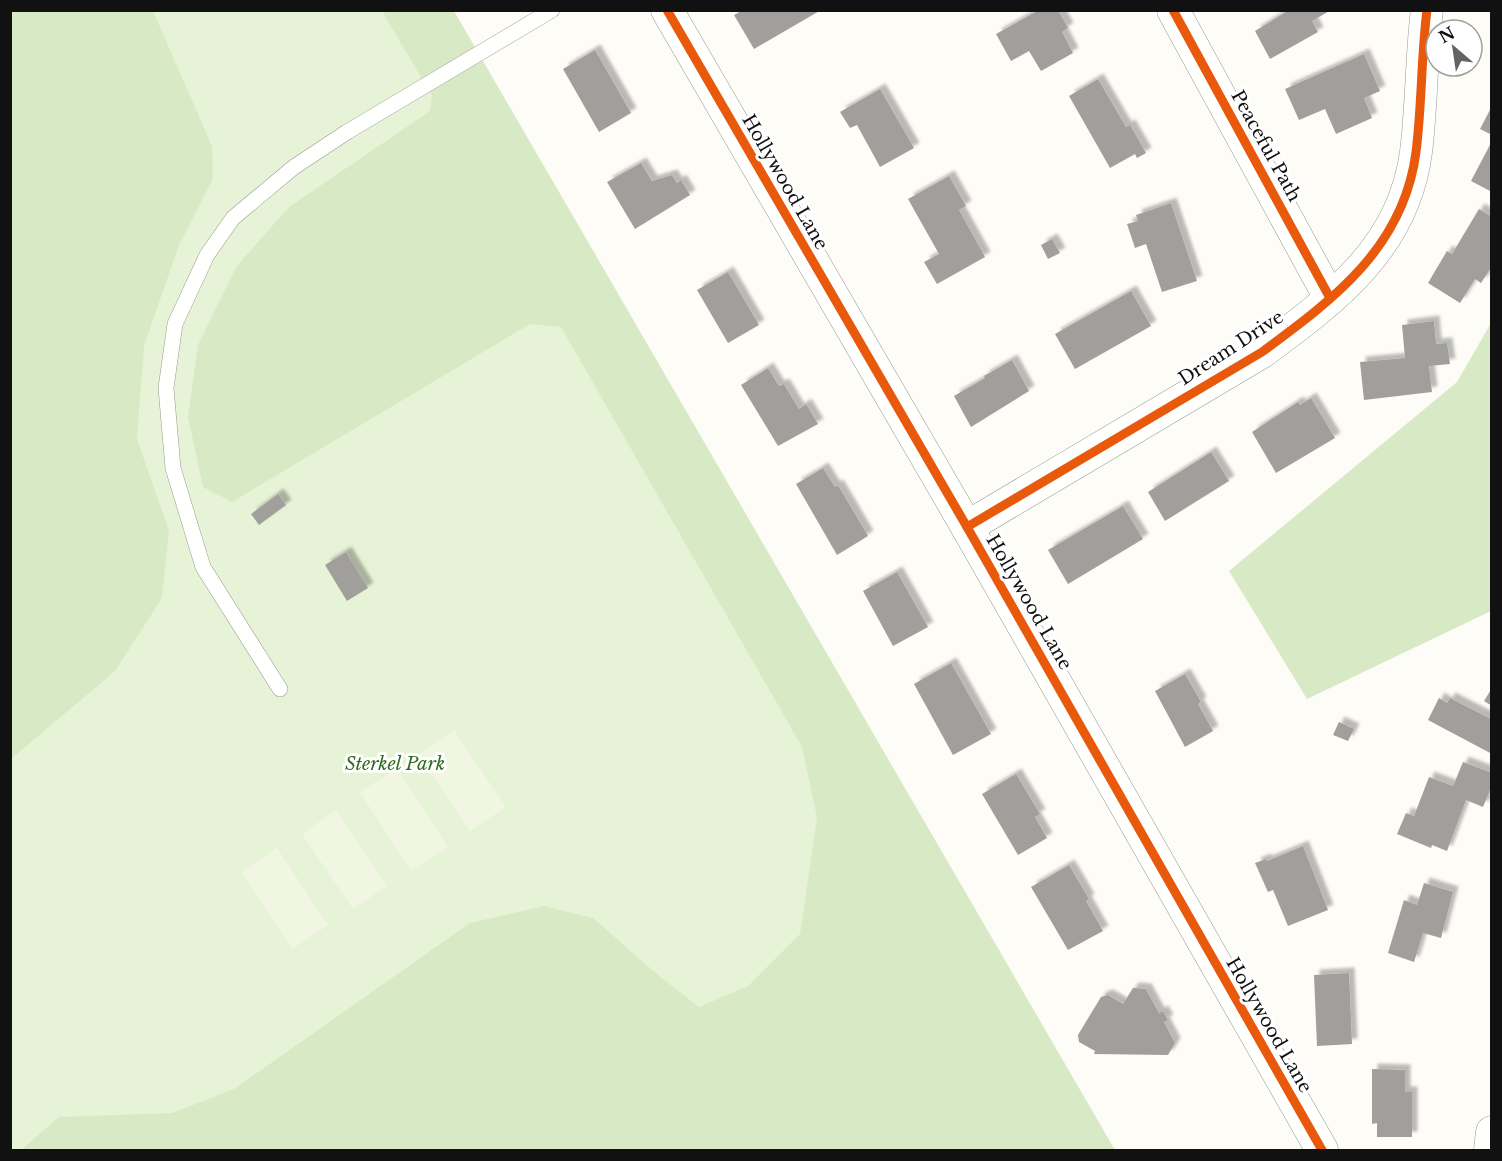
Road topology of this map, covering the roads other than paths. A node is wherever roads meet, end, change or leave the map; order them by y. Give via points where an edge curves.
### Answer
1 (552, 10) edge
2 (668, 10) edge
3 (1173, 10) edge
4 (1427, 10) edge
5 (1330, 297) junction
6 (967, 527) junction
7 (280, 689) dead end
8 (1491, 1132) edge
9 (1322, 1150) edge
10 (1490, 1150) edge

1 - 7 lane via 294,167 233,218 207,255 176,324 166,388 173,468 203,567
2 - 6 street, Hollywood Lane
3 - 5 street, Peaceful Path
4 - 5 street, Dream Drive via 1416,154 1409,185 1389,232 1368,262
5 - 6 street, Dream Drive via 1262,352
6 - 9 street, Hollywood Lane
8 - 10 street

